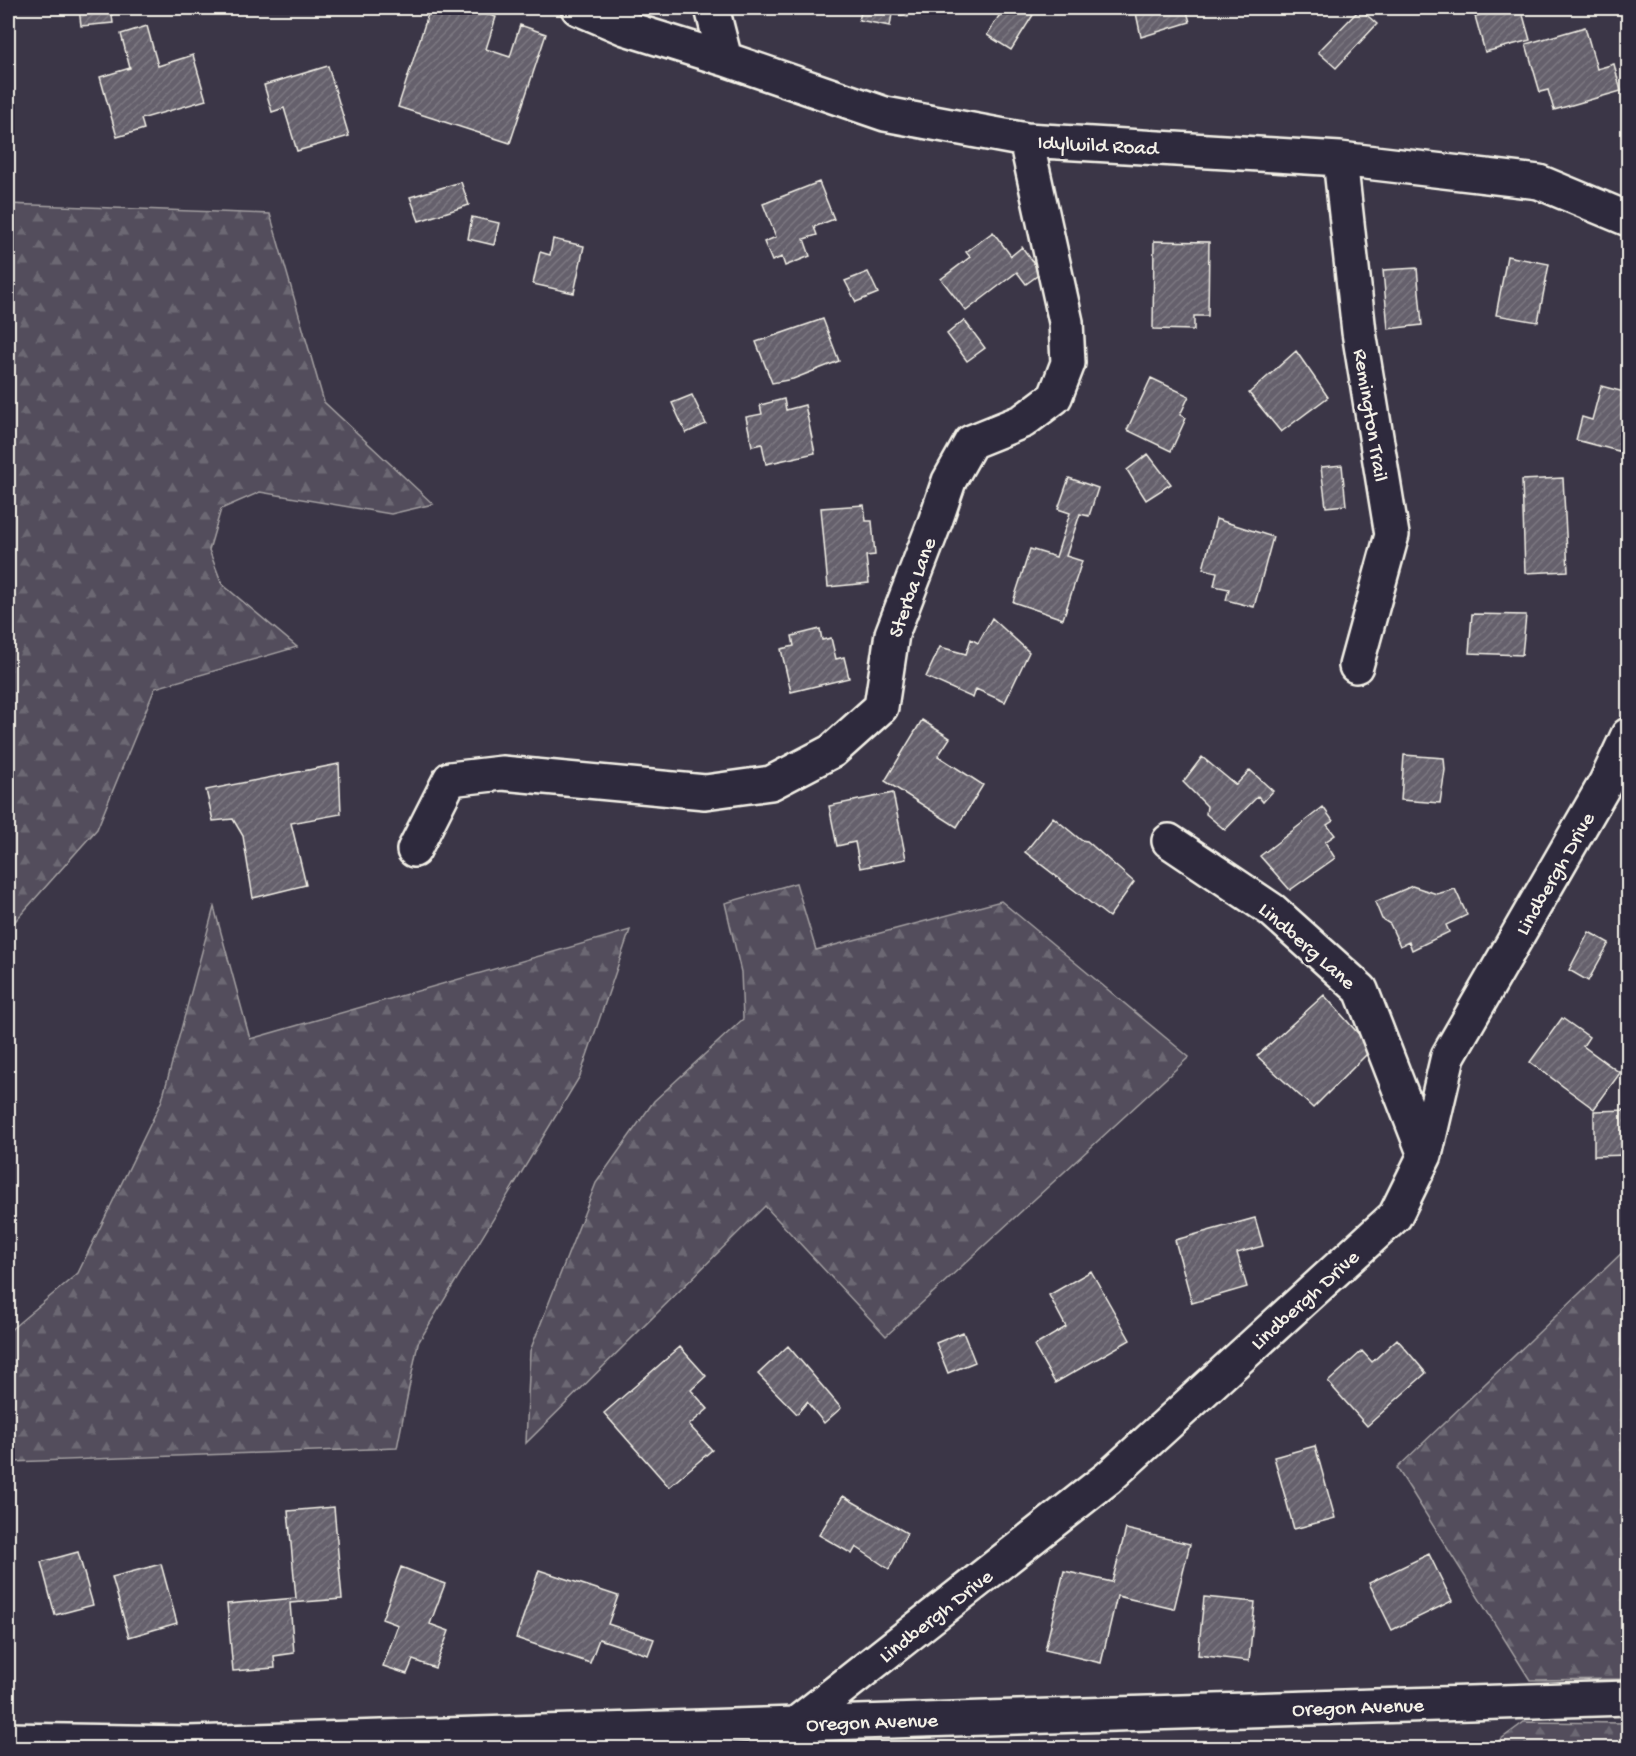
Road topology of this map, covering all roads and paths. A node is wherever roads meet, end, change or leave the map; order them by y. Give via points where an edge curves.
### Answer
1 (578, 8) edge
2 (712, 8) edge
3 (724, 59) junction
4 (1026, 140) junction
5 (1340, 159) junction
6 (1629, 219) edge
7 (1356, 666) dead end
8 (1629, 735) edge
9 (1169, 841) dead end
10 (414, 850) dead end
11 (1425, 1155) junction
12 (1629, 1698) edge
13 (797, 1723) junction
14 (8, 1740) edge
15 (188, 1746) edge

1 - 3 street, Idylwild Road via 625,28
2 - 3 street
3 - 4 street, Idylwild Road via 885,114
4 - 5 street, Idylwild Road
4 - 10 street, Sterba Lane via 1066,321 1068,363 1055,397 1023,422 971,442 949,481 892,634 881,707 832,751 771,783 705,792 502,773 450,779
5 - 6 street, Idylwild Road via 1539,182
5 - 7 street, Remington Trail via 1359,332 1392,535
8 - 11 street, Lindbergh Drive via 1606,782 1448,1056
9 - 11 street, Lindberg Lane via 1272,910 1361,990
11 - 13 street, Lindbergh Drive via 1395,1216 1146,1444
12 - 13 street, Oregon Avenue
13 - 15 street, Oregon Avenue
14 - 15 street, Oregon Avenue

